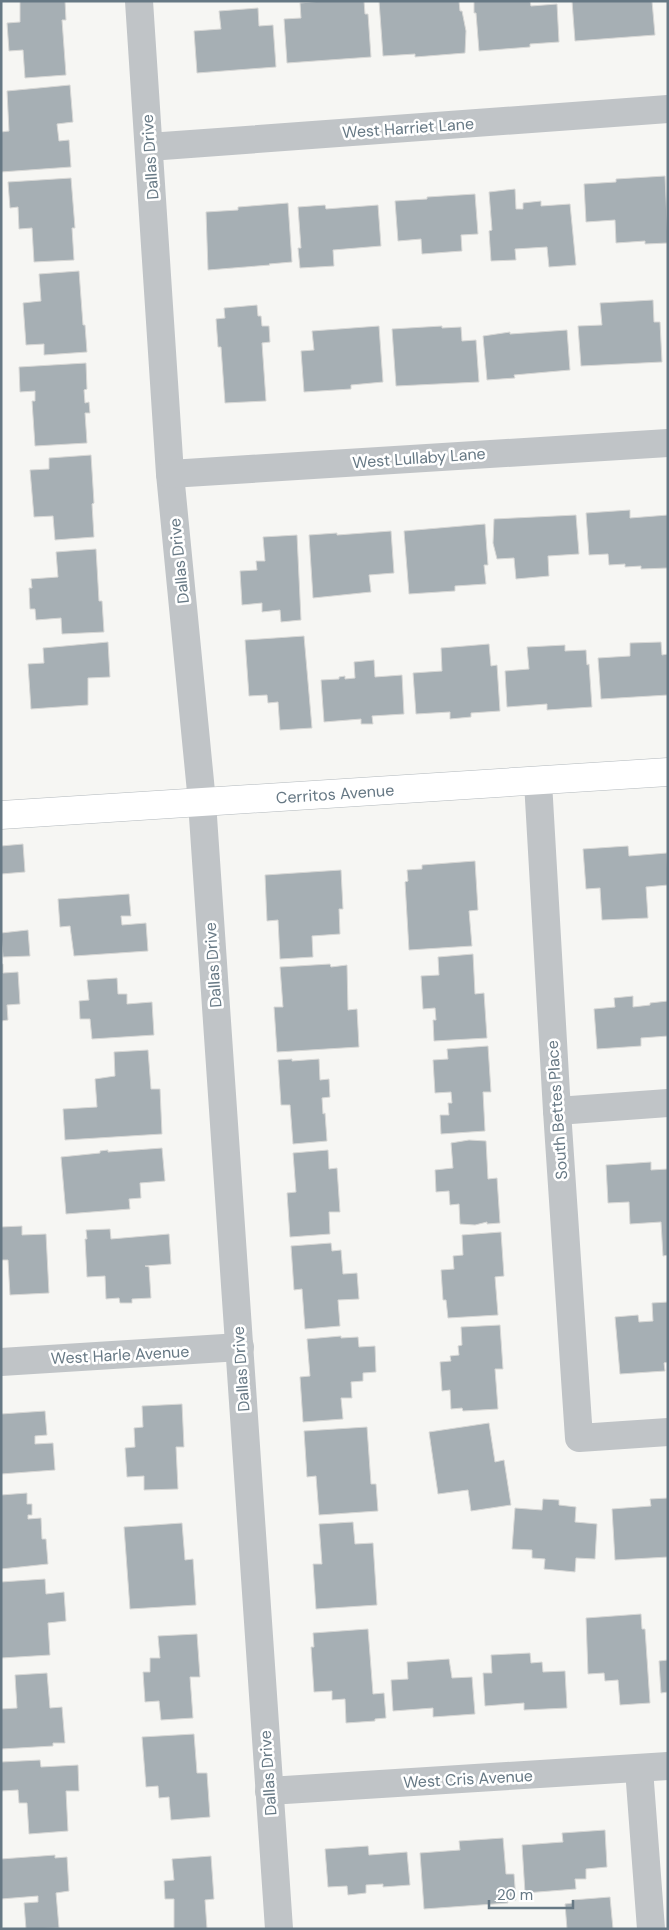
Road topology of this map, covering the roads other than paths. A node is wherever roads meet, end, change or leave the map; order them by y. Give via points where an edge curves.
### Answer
1 (139, 1) edge
2 (668, 109) edge
3 (149, 147) junction
4 (668, 443) edge
5 (170, 474) junction
6 (668, 772) edge
7 (538, 782) junction
8 (202, 802) junction
9 (1, 815) edge
10 (668, 1103) edge
11 (557, 1111) junction
12 (240, 1348) junction
13 (1, 1362) edge
14 (668, 1432) edge
15 (668, 1766) edge
16 (639, 1769) junction
17 (269, 1791) junction
18 (279, 1929) edge
19 (651, 1929) edge

1 - 3 street, Dallas Drive
2 - 3 street, West Harriet Lane
3 - 5 street, Dallas Drive
4 - 5 street, West Lullaby Lane
5 - 8 street, Dallas Drive
6 - 7 street, Cerritos Avenue
7 - 8 street, Cerritos Avenue
7 - 11 street, South Bettes Place
8 - 9 street, Cerritos Avenue
8 - 12 street, Dallas Drive
10 - 11 street
11 - 14 street, South Bettes Place via 579,1438
12 - 13 street, West Harle Avenue
12 - 17 street, Dallas Drive
15 - 16 street, West Cris Avenue
16 - 17 street, West Cris Avenue
16 - 19 street
17 - 18 street, Dallas Drive

